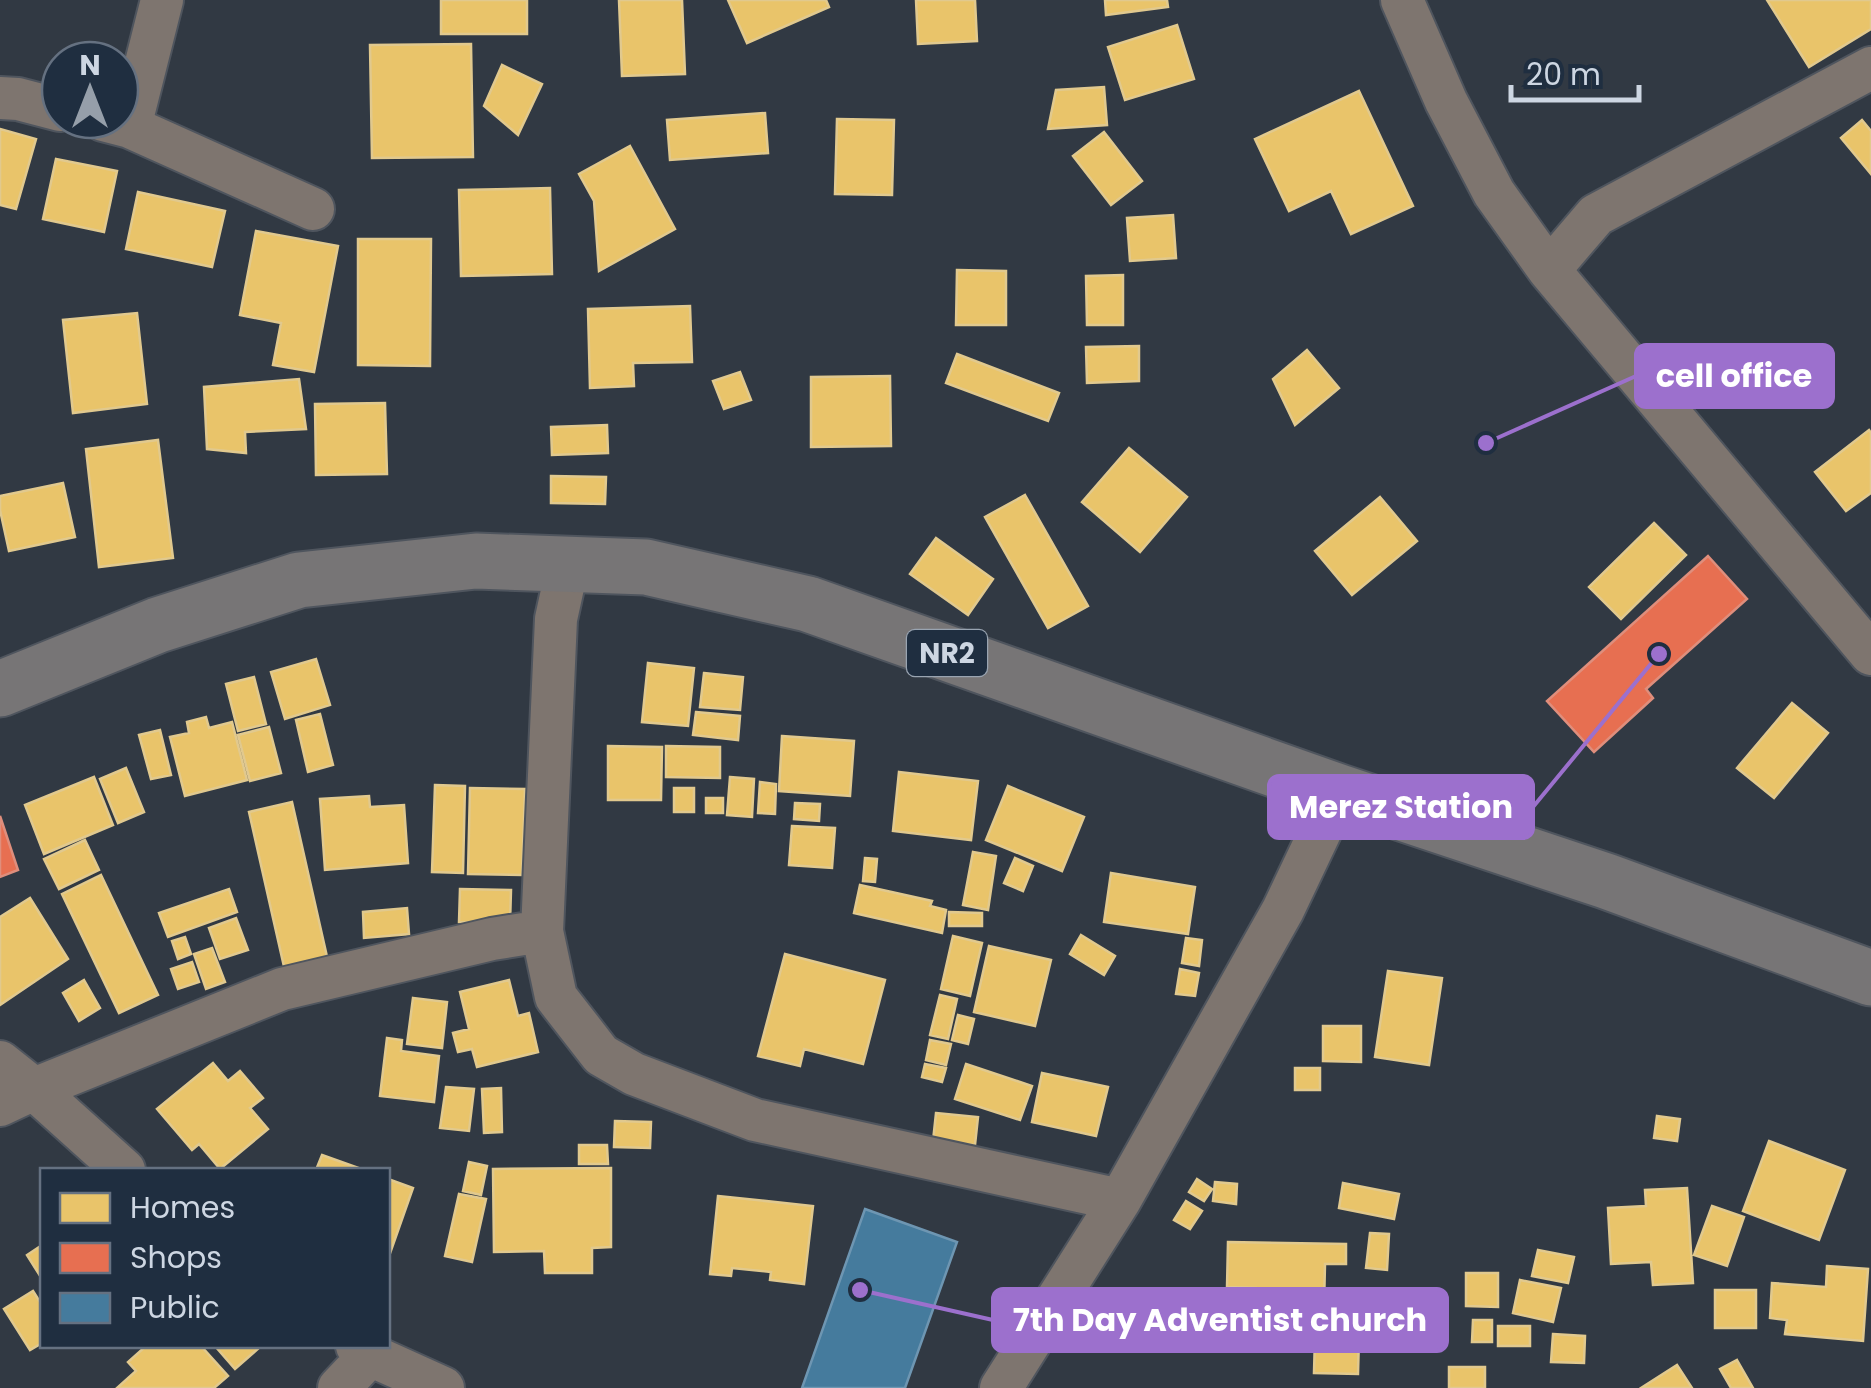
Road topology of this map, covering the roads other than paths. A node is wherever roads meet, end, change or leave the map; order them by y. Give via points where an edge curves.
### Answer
1 (162, 0) edge
2 (1402, 0) edge
3 (140, 60) edge
4 (1871, 68) edge
5 (0, 98) edge
6 (40, 105) edge
7 (140, 133) edge
8 (314, 209) dead end
9 (1549, 270) junction
10 (568, 564) junction
11 (1871, 654) edge
12 (0, 689) edge
13 (1340, 792) junction
14 (542, 930) junction
15 (1871, 978) edge
16 (0, 1062) edge
17 (17, 1097) edge
18 (121, 1168) edge
19 (1120, 1200) junction
20 (363, 1350) edge
21 (339, 1388) edge
22 (443, 1388) edge
23 (1002, 1388) edge

1 - 3 street
2 - 9 street via 1494,193
4 - 9 street via 1596,215
5 - 6 street
7 - 8 street
9 - 11 street
10 - 12 highway, NR2 via 476,561 299,580 158,625
10 - 13 highway, NR2 via 646,568 808,604
10 - 14 street via 556,619
13 - 15 highway, NR2
13 - 19 street via 1283,910
14 - 17 street via 282,989
14 - 19 street via 556,997 601,1055 634,1074 755,1120
16 - 17 street
17 - 18 street
19 - 23 street
20 - 21 street
20 - 22 street

